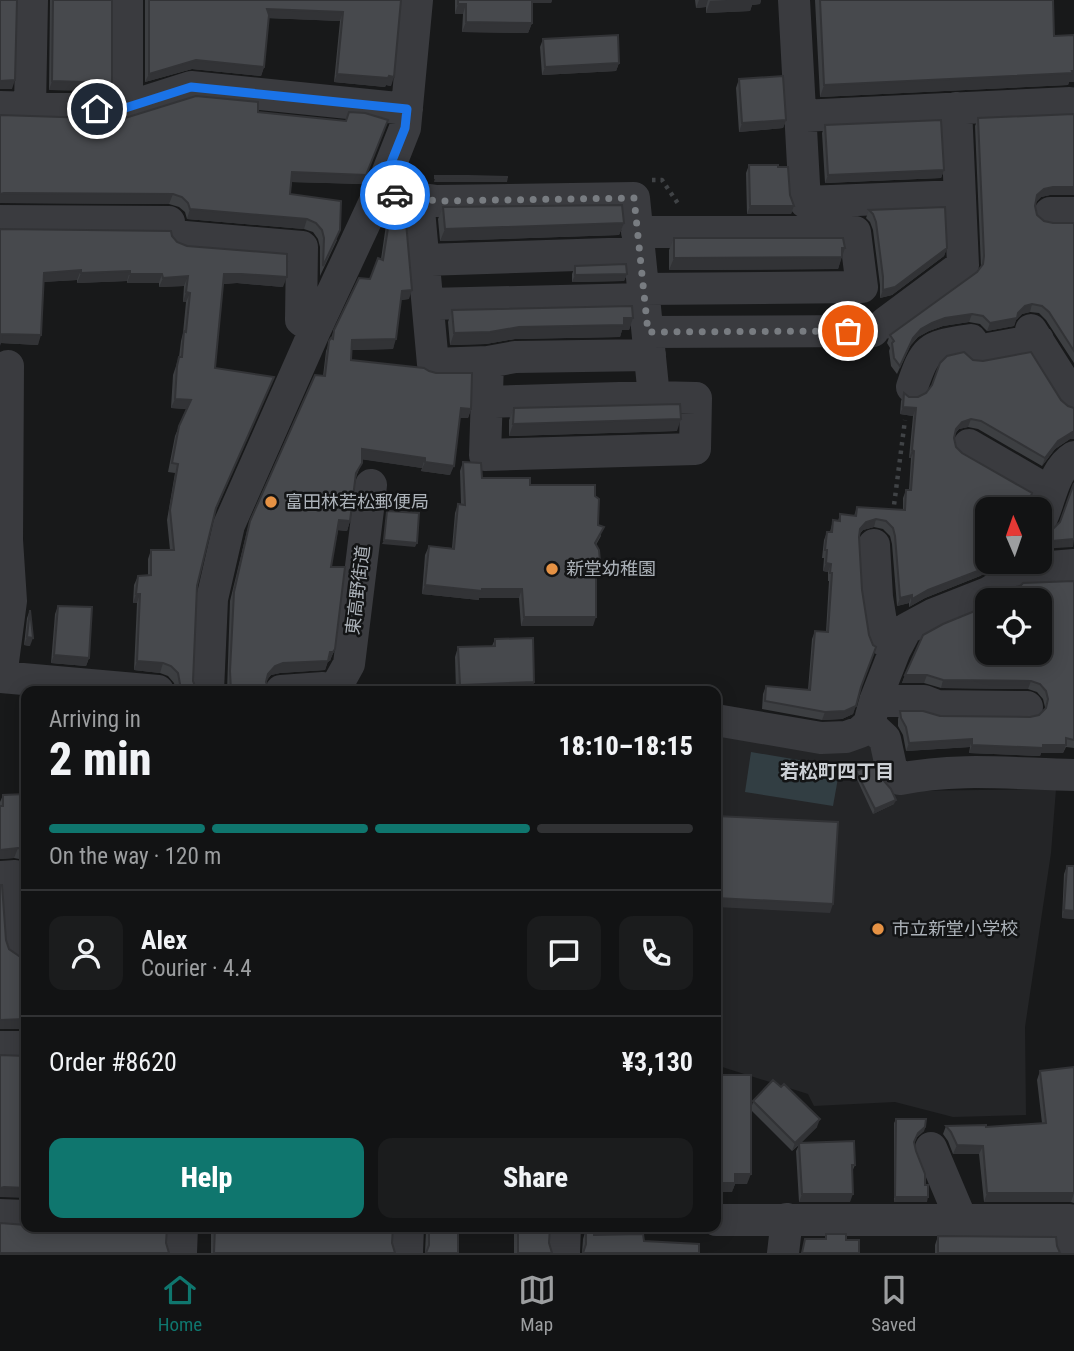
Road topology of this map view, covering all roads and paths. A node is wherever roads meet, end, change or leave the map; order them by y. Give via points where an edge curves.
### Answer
1 (32, 0) edge
2 (127, 0) edge
3 (417, 0) edge
4 (794, 0) edge
5 (1070, 103) dead end
6 (15, 107) edge
7 (127, 107) junction
8 (956, 108) junction
9 (407, 109) junction
10 (801, 116) junction
11 (379, 193) junction
12 (960, 196) junction
13 (418, 199) junction
14 (0, 221) edge
15 (638, 243) junction
16 (424, 260) junction
17 (644, 294) junction
18 (428, 304) junction
19 (316, 330) junction
20 (649, 344) junction
21 (488, 362) junction
22 (8, 366) dead end
23 (912, 387) dead end
24 (654, 397) junction
25 (1074, 398) edge
26 (487, 402) junction
27 (905, 420) edge
28 (969, 445) dead end
29 (1074, 457) edge
30 (371, 485) dead end
31 (1050, 492) junction
32 (1048, 497) edge
33 (874, 545) joint
34 (1052, 565) edge
35 (1074, 565) edge
36 (1009, 574) edge
37 (895, 650) junction
38 (1, 677) edge
39 (102, 686) edge
40 (208, 686) edge
41 (337, 686) edge
42 (1027, 707) dead end
43 (872, 712) junction
44 (721, 721) edge
45 (1074, 775) edge
46 (11, 868) edge
47 (21, 948) edge
48 (0, 1047) edge
49 (21, 1047) edge
50 (932, 1148) dead end
51 (0, 1215) edge
52 (21, 1216) edge
53 (787, 1219) junction
54 (961, 1219) junction
55 (721, 1220) edge
56 (182, 1232) edge
57 (408, 1232) edge
58 (565, 1232) edge
59 (1073, 1250) edge
60 (181, 1253) edge
61 (407, 1253) edge
62 (564, 1253) edge
63 (783, 1253) edge

1 - 6 street
2 - 7 street
3 - 9 street
4 - 10 street
5 - 8 street
6 - 7 street
7 - 9 street via 191,87
8 - 10 street
8 - 12 street
9 - 11 street via 405,128
10 - 12 street via 805,202
11 - 13 street
11 - 19 street
12 - 20 street via 963,265 879,327
13 - 15 street via 634,198
13 - 16 street
14 - 19 street via 177,229 302,247 300,320
15 - 16 street
15 - 17 street
15 - 17 street via 855,232 862,287
16 - 18 street
17 - 18 street
17 - 20 street
18 - 21 street via 433,364
19 - 40 street via 229,525 212,599
20 - 21 street
20 - 24 street
21 - 26 street
22 - 38 street via 10,601
23 - 25 street via 926,352 939,345 971,340 976,351 1035,335
24 - 26 street
24 - 26 street via 696,398 695,449 485,455
27 - 33 path via 892,518 877,523
28 - 31 street
29 - 31 street via 1065,463
30 - 41 street, 東高野街道 via 349,664
31 - 32 street
33 - 37 street via 884,640
34 - 35 street
36 - 37 street via 988,593 906,629
37 - 43 street
38 - 39 street
42 - 43 street via 937,706 924,701
43 - 44 street via 860,732 846,737 821,738
43 - 45 street via 891,767 900,779 953,761
46 - 47 street
48 - 49 street
50 - 54 street via 934,1182
51 - 52 street
53 - 54 street
53 - 55 street
53 - 63 street
54 - 59 street via 1070,1220
56 - 60 street
57 - 61 street
58 - 62 street

